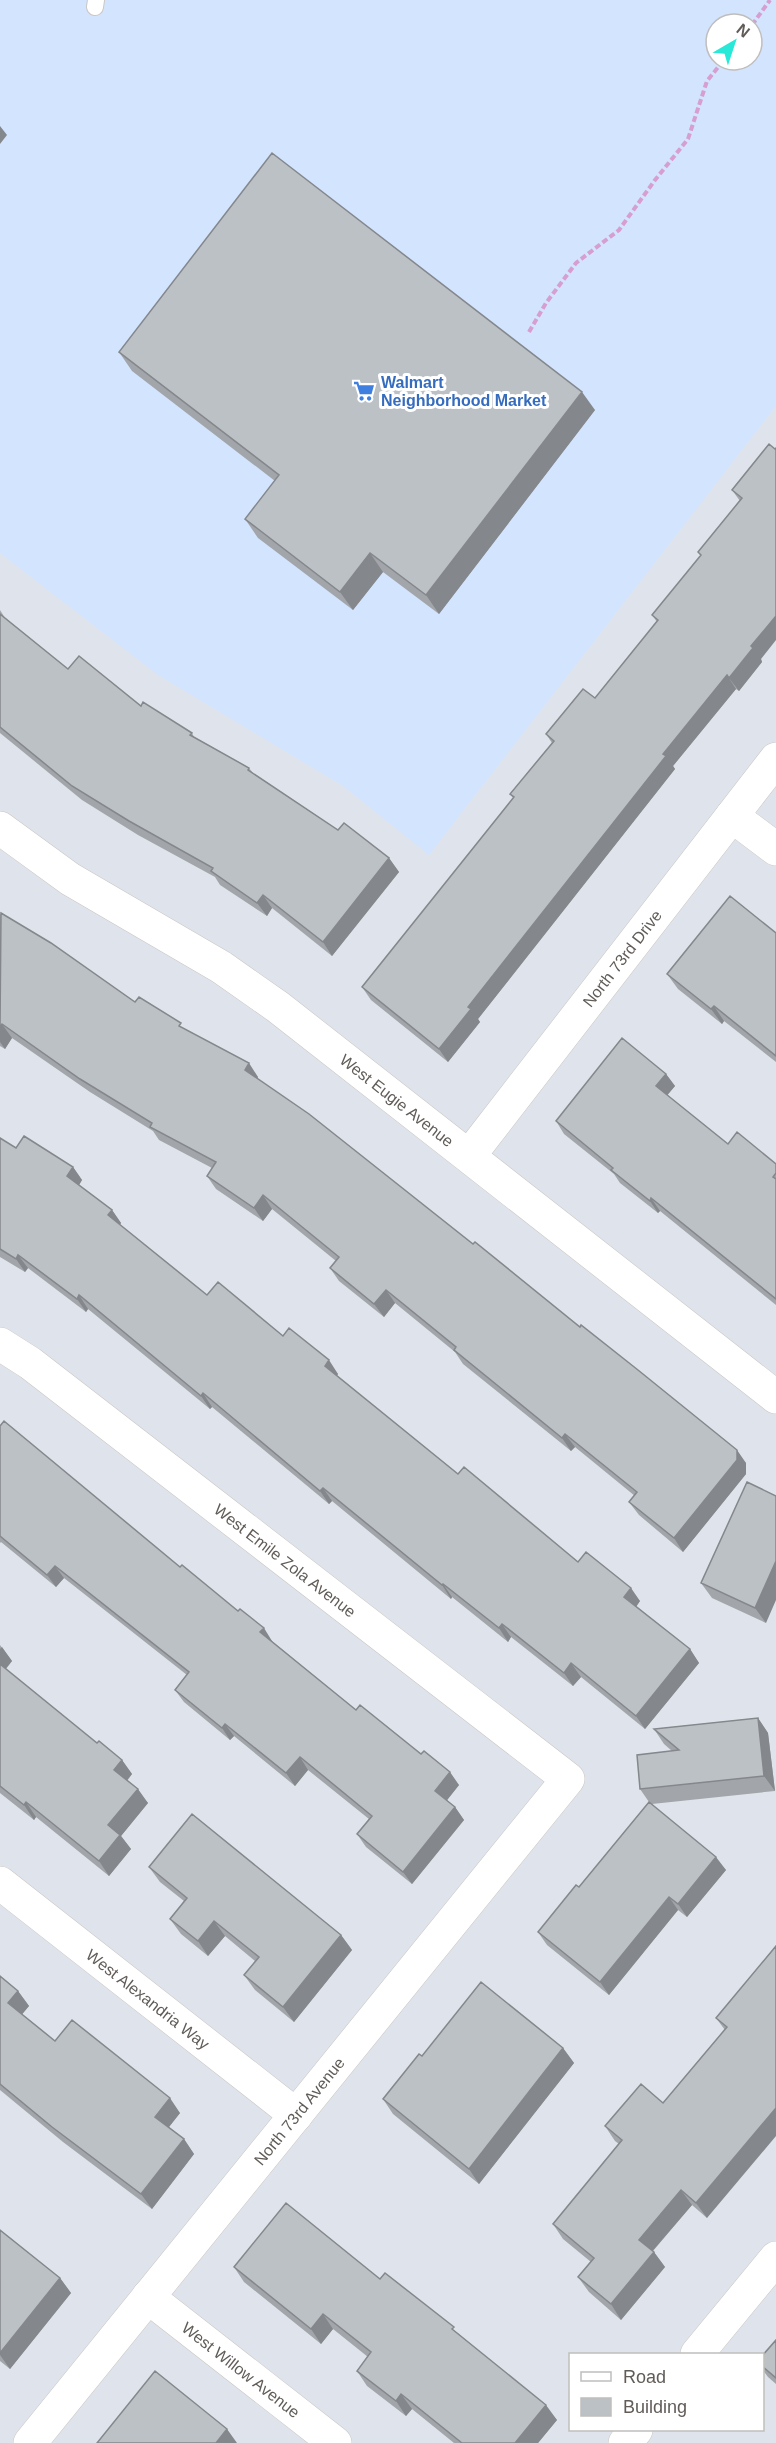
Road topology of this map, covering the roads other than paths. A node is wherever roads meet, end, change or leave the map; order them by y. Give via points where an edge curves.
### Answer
1 (776, 759) edge
2 (732, 816) junction
3 (0, 828) edge
4 (776, 849) edge
5 (469, 1156) junction
6 (0, 1344) edge
7 (776, 1397) edge
8 (568, 1779) joint
9 (0, 1882) edge
10 (296, 2115) junction
11 (776, 2258) edge
12 (148, 2297) junction
13 (699, 2353) edge
14 (635, 2431) edge
15 (30, 2443) edge
16 (335, 2443) edge
17 (625, 2443) edge

1 - 2 street, North 73rd Drive
2 - 4 street
2 - 5 street, North 73rd Drive
3 - 5 street, West Eugie Avenue via 70,879 221,967
5 - 7 street, West Eugie Avenue
6 - 8 street, West Emile Zola Avenue via 39,1370
8 - 10 street, North 73rd Avenue
9 - 10 street, West Alexandria Way
10 - 12 street, North 73rd Avenue
11 - 13 street
12 - 15 street, North 73rd Avenue
12 - 16 street, West Willow Avenue
14 - 17 street

